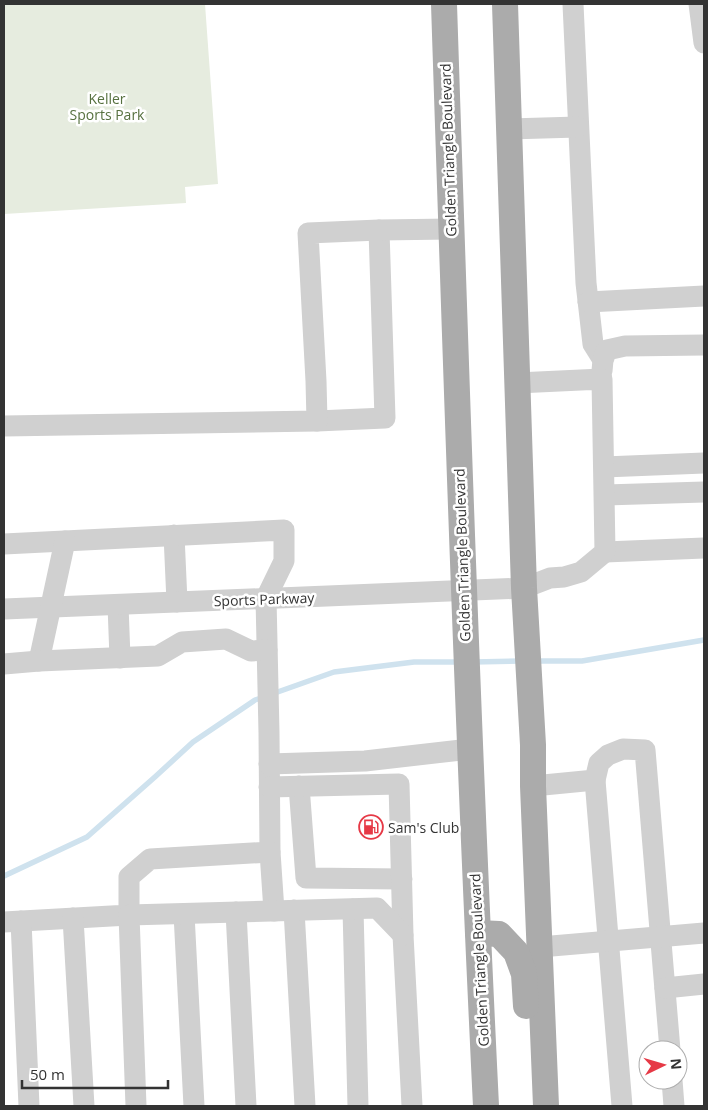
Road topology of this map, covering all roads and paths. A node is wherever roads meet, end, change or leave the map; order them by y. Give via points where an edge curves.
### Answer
1 (444, 4) edge
2 (505, 4) edge
3 (573, 4) edge
4 (699, 4) edge
5 (704, 43) edge
6 (578, 127) junction
7 (509, 129) junction
8 (451, 229) junction
9 (379, 230) junction
10 (704, 296) edge
11 (588, 302) junction
12 (704, 345) edge
13 (602, 370) junction
14 (518, 383) junction
15 (317, 421) junction
16 (4, 426) edge
17 (704, 463) edge
18 (604, 467) junction
19 (704, 492) edge
20 (605, 495) junction
21 (174, 535) junction
22 (66, 542) junction
23 (4, 544) edge
24 (704, 548) edge
25 (606, 552) junction
26 (524, 588) junction
27 (463, 590) junction
28 (266, 598) junction
29 (177, 602) junction
30 (118, 605) junction
31 (51, 607) junction
32 (4, 609) edge
33 (267, 650) junction
34 (120, 658) junction
35 (38, 661) junction
36 (4, 664) edge
37 (470, 749) junction
38 (269, 764) junction
39 (595, 780) junction
40 (299, 786) junction
41 (533, 786) junction
42 (269, 787) junction
43 (270, 852) junction
44 (306, 878) junction
45 (272, 879) junction
46 (402, 879) junction
47 (353, 909) junction
48 (284, 911) junction
49 (236, 912) junction
50 (184, 914) junction
51 (129, 915) junction
52 (73, 918) junction
53 (12, 922) edge
54 (478, 933) junction
55 (704, 933) edge
56 (403, 936) junction
57 (661, 937) junction
58 (609, 941) junction
59 (540, 947) junction
60 (704, 984) edge
61 (665, 988) junction
62 (669, 1040) edge
63 (673, 1090) edge
64 (29, 1106) edge
65 (84, 1106) edge
66 (136, 1106) edge
67 (194, 1106) edge
68 (246, 1106) edge
69 (305, 1106) edge
70 (358, 1106) edge
71 (412, 1106) edge
72 (486, 1106) edge
73 (530, 1106) edge
74 (546, 1106) edge
75 (622, 1106) edge
76 (674, 1106) edge

1 - 8 main road, Golden Triangle Boulevard
2 - 7 main road
3 - 6 street
4 - 5 street
6 - 7 street
6 - 11 street
7 - 14 main road
8 - 9 street
8 - 27 main road, Golden Triangle Boulevard
9 - 15 street via 385,418
9 - 15 street via 308,233
10 - 11 street
11 - 13 street via 594,344
12 - 13 street via 625,346 607,350
13 - 14 street
13 - 18 street
14 - 26 main road
15 - 16 street
17 - 18 street
18 - 20 street
19 - 20 street
20 - 25 street
21 - 22 street
21 - 28 street via 284,530 284,561
21 - 29 street
22 - 23 street
22 - 31 street
24 - 25 street
25 - 26 street, Sports Parkway via 582,572 550,578
26 - 27 street, Sports Parkway
26 - 41 main road
27 - 28 street, Sports Parkway
27 - 37 main road, Golden Triangle Boulevard
28 - 29 street, Sports Parkway
28 - 33 street
29 - 30 street, Sports Parkway
30 - 31 street, Sports Parkway
30 - 34 street
31 - 32 street, Sports Parkway
31 - 35 street
33 - 34 street via 251,651 226,639 182,642 158,656
33 - 38 street
34 - 35 street
35 - 36 street
37 - 38 street via 365,761
37 - 54 main road, Golden Triangle Boulevard
38 - 42 street
39 - 41 street
39 - 57 street via 599,763 608,755 623,748 646,750
39 - 58 street
40 - 42 street
40 - 44 street
40 - 46 street via 399,784
41 - 59 main road
42 - 43 street
43 - 45 street
43 - 51 street via 150,859 129,877
44 - 45 street
44 - 46 street
45 - 48 street
46 - 56 street
47 - 48 street
47 - 56 street via 377,908
47 - 70 street
48 - 49 street
48 - 69 street
49 - 50 street
49 - 68 street
50 - 51 street
50 - 67 street
51 - 52 street
51 - 66 street
52 - 53 street
52 - 65 street
53 - 64 street
54 - 72 main road, Golden Triangle Boulevard
54 - 73 main road via 499,934 516,952 524,974
55 - 57 street
56 - 71 street
57 - 58 street
57 - 61 street
58 - 59 street
58 - 75 street
59 - 74 main road
60 - 61 street
61 - 62 street
63 - 76 street

